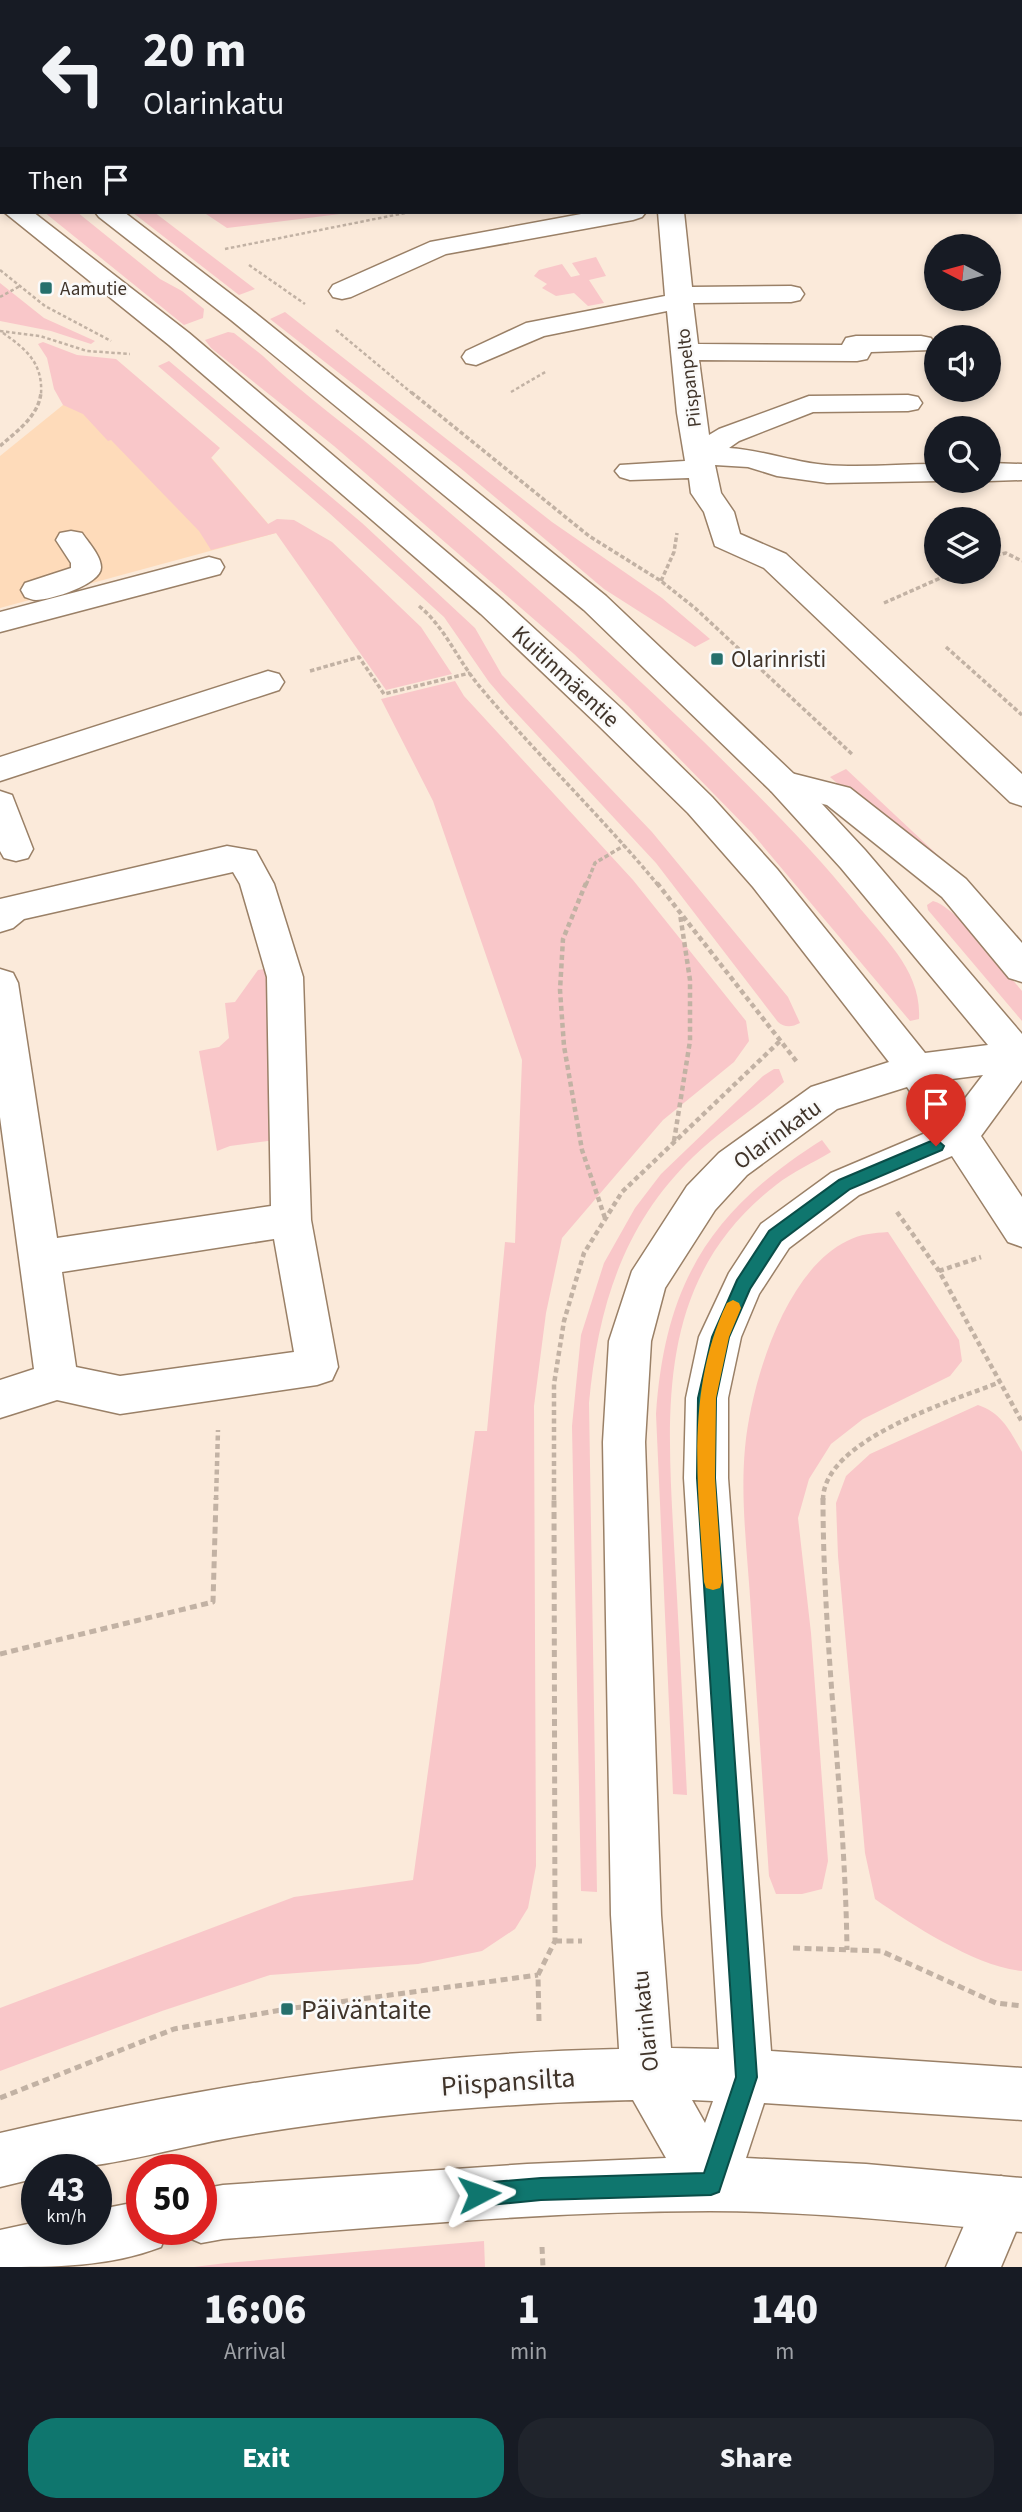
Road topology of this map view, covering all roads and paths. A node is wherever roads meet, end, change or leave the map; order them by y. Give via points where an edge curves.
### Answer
1 (20, 214) edge
2 (111, 214) edge
3 (401, 214) edge
4 (622, 214) edge
5 (671, 214) edge
6 (225, 249) dead end
7 (0, 270) edge
8 (20, 286) junction
9 (342, 290) dead end
10 (790, 294) dead end
11 (0, 297) edge
12 (679, 298) junction
13 (1, 332) edge
14 (114, 343) dead end
15 (921, 344) dead end
16 (126, 349) dead end
17 (685, 352) junction
18 (476, 356) dead end
19 (908, 403) dead end
20 (0, 446) edge
21 (700, 462) junction
22 (630, 471) dead end
23 (924, 473) edge
24 (71, 540) dead end
25 (1001, 552) edge
26 (1022, 561) edge
27 (209, 566) dead end
28 (927, 584) edge
29 (409, 597) dead end
30 (0, 600) edge
31 (882, 604) dead end
32 (0, 622) edge
33 (946, 647) dead end
34 (470, 673) junction
35 (268, 682) joint
36 (1022, 715) edge
37 (0, 769) edge
38 (783, 783) junction
39 (1022, 794) edge
40 (0, 803) edge
41 (625, 845) junction
42 (16, 849) dead end
43 (680, 913) junction
44 (0, 919) edge
45 (1022, 968) edge
46 (0, 983) edge
47 (1021, 1058) edge
48 (916, 1069) junction
49 (824, 1098) junction
50 (959, 1136) junction
51 (674, 1143) dead end
52 (870, 1175) junction
53 (605, 1219) dead end
54 (291, 1220) junction
55 (1022, 1230) edge
56 (40, 1258) junction
57 (57, 1381) junction
58 (219, 1381) junction
59 (1000, 1382) junction
60 (0, 1399) edge
61 (1022, 1422) edge
62 (0, 1654) edge
63 (791, 1948) dead end
64 (847, 1950) junction
65 (538, 1975) dead end
66 (1022, 2007) edge
67 (647, 2074) junction
68 (747, 2077) junction
69 (1022, 2094) edge
70 (0, 2098) edge
71 (0, 2160) edge
72 (711, 2184) junction
73 (1011, 2204) edge
74 (217, 2213) edge
75 (126, 2231) edge
76 (0, 2257) edge
77 (973, 2267) edge

1 - 48 main road, Kuitinmäentie via 178,339 492,607 609,716 765,878
2 - 38 main road via 595,603
3 - 6 path
4 - 9 main road via 439,247
5 - 12 main road, Piispanpelto
7 - 8 path
8 - 11 path
8 - 14 path via 45,306
10 - 12 main road
12 - 17 main road, Piispanpelto
12 - 18 main road via 536,329
13 - 16 path via 40,336 87,351 138,355
13 - 20 path via 30,352 42,379 40,402 25,424
15 - 17 main road via 856,344 857,353
17 - 21 main road, Piispanpelto
19 - 21 main road via 810,404 729,435
21 - 22 main road
21 - 23 main road via 752,458 777,467 827,474
21 - 39 main road, Piispanpelto via 706,493 719,512 726,539 775,561
24 - 30 main road via 86,571 77,578
25 - 26 path
27 - 32 main road
28 - 31 path
29 - 34 path via 430,615
33 - 36 path
34 - 35 path via 384,694 359,657
34 - 41 path
35 - 37 main road
38 - 45 main road via 838,796 954,888
38 - 47 main road
40 - 42 main road
41 - 43 path
41 - 53 path via 595,863 563,939 562,952 564,1046 582,1150
43 - 49 path
43 - 51 path via 690,980 690,1041
44 - 54 main road via 13,908 227,859 244,860 257,884 285,977
46 - 56 main road
47 - 48 main road, Olarinkatu
47 - 50 main road
48 - 49 main road, Olarinkatu
48 - 50 main road, Kuitinmäentie
49 - 67 main road, Olarinkatu via 733,1164 701,1198 646,1283 630,1341 624,1442 636,1915
50 - 52 main road
50 - 55 main road, Kuitinmäentie
52 - 59 path via 939,1271
52 - 68 main road via 845,1184 775,1236 743,1285 720,1337 707,1398 706,1478
54 - 56 main road
54 - 58 main road via 317,1367
56 - 57 main road
57 - 58 main road via 120,1395
57 - 60 main road
58 - 62 path via 213,1602
59 - 61 path
59 - 64 path via 884,1429 842,1458 823,1490 823,1562
63 - 64 path
64 - 66 path via 881,1951 996,2003
65 - 70 path via 174,2029
67 - 68 main road, Piispansilta
67 - 71 main road, Piispansilta via 371,2091 221,2112
67 - 72 main road, Olarinkatu
68 - 69 main road, Piispansilta
68 - 72 main road
72 - 73 main road
72 - 74 main road via 541,2189
73 - 77 main road
75 - 76 main road

